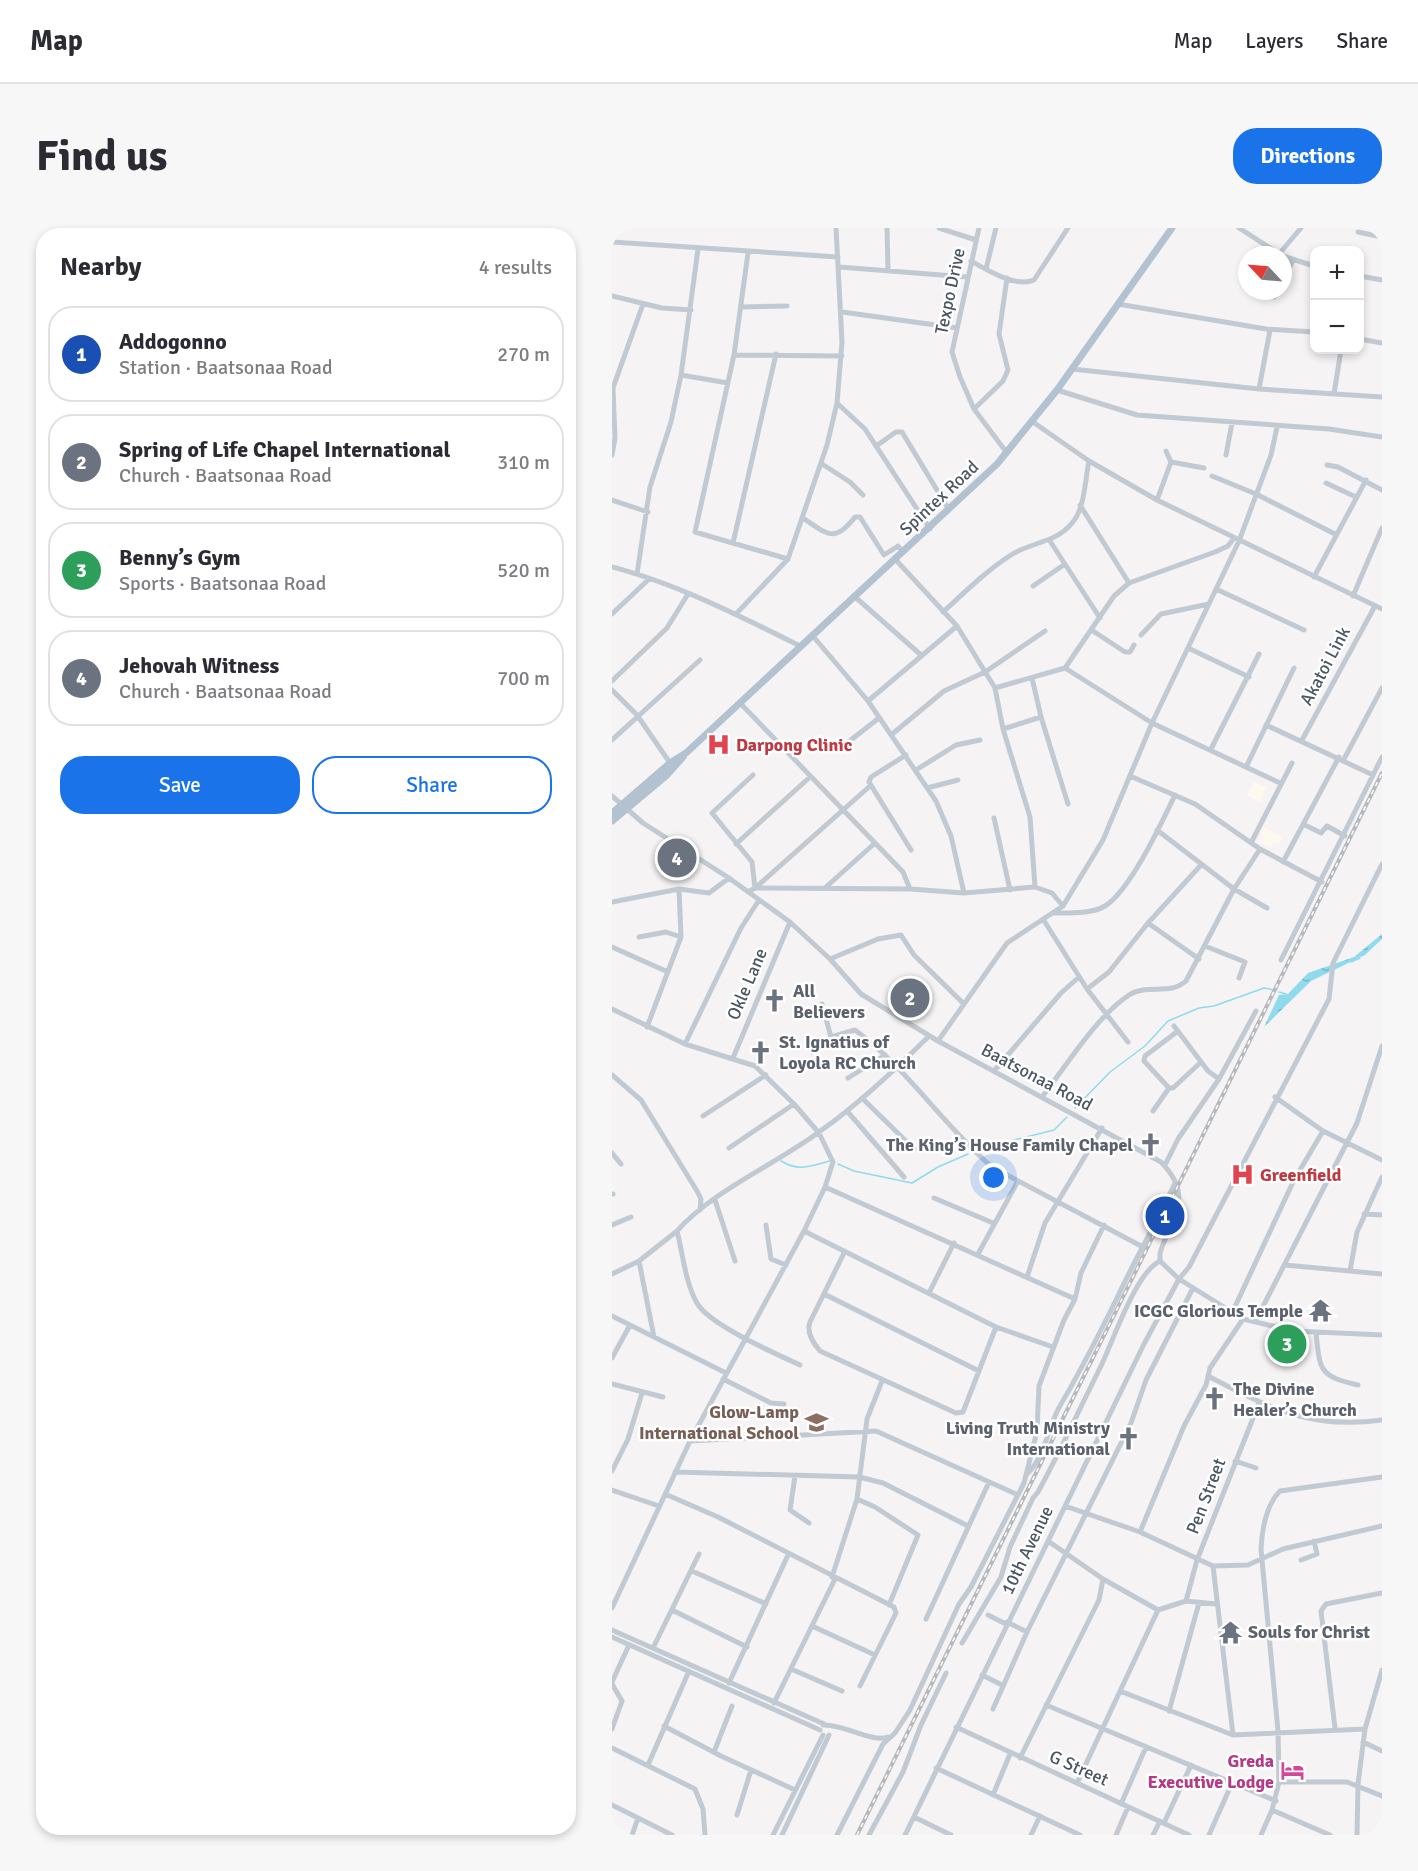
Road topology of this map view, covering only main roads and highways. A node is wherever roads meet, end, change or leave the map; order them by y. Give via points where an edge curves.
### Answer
1 (1172, 228) edge
2 (686, 753) junction
3 (626, 807) junction
4 (612, 813) edge
5 (612, 821) edge

1 - 2 main road, Spintex Road via 1057,390 1007,453
2 - 3 main road, Spintex Road
2 - 3 main road, Spintex Road via 670,763
3 - 4 main road, Spintex Road
3 - 5 main road, Spintex Road

